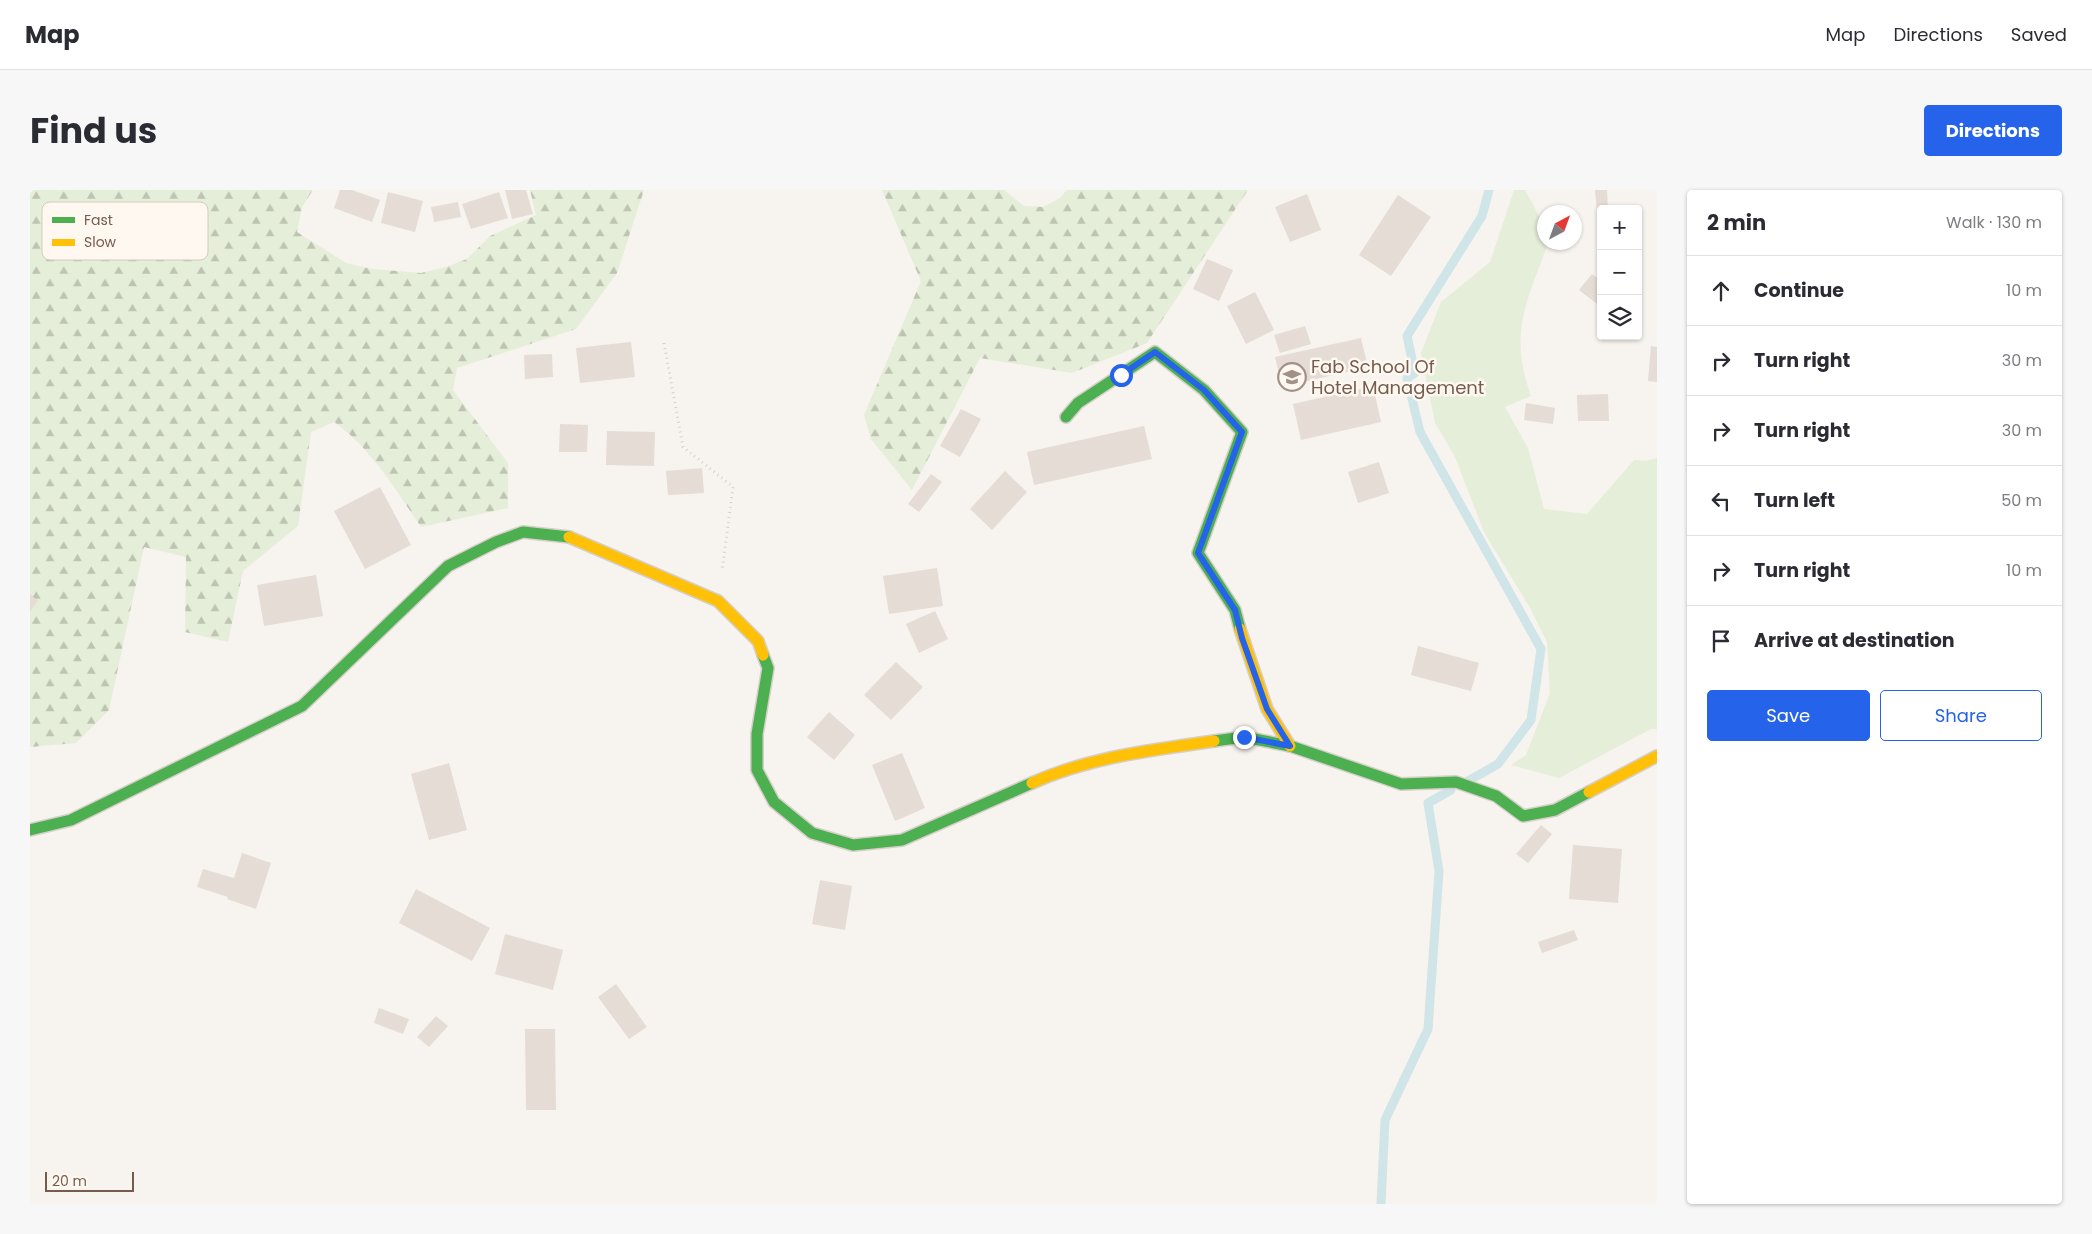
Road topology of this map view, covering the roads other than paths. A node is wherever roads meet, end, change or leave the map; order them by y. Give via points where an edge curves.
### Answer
1 (1066, 417) dead end
2 (1290, 746) junction
3 (1657, 756) edge
4 (30, 830) edge

1 - 2 street via 1078,403 1155,352 1204,390 1242,432 1198,553 1235,610 1267,709
2 - 3 street via 1401,784 1456,782 1496,796 1523,816 1555,810
2 - 4 street via 1244,737 1114,756 1057,772 902,840 853,845 812,833 774,802 757,770 757,734 768,668 758,641 718,601 565,536 523,532 448,566 302,706 71,820

